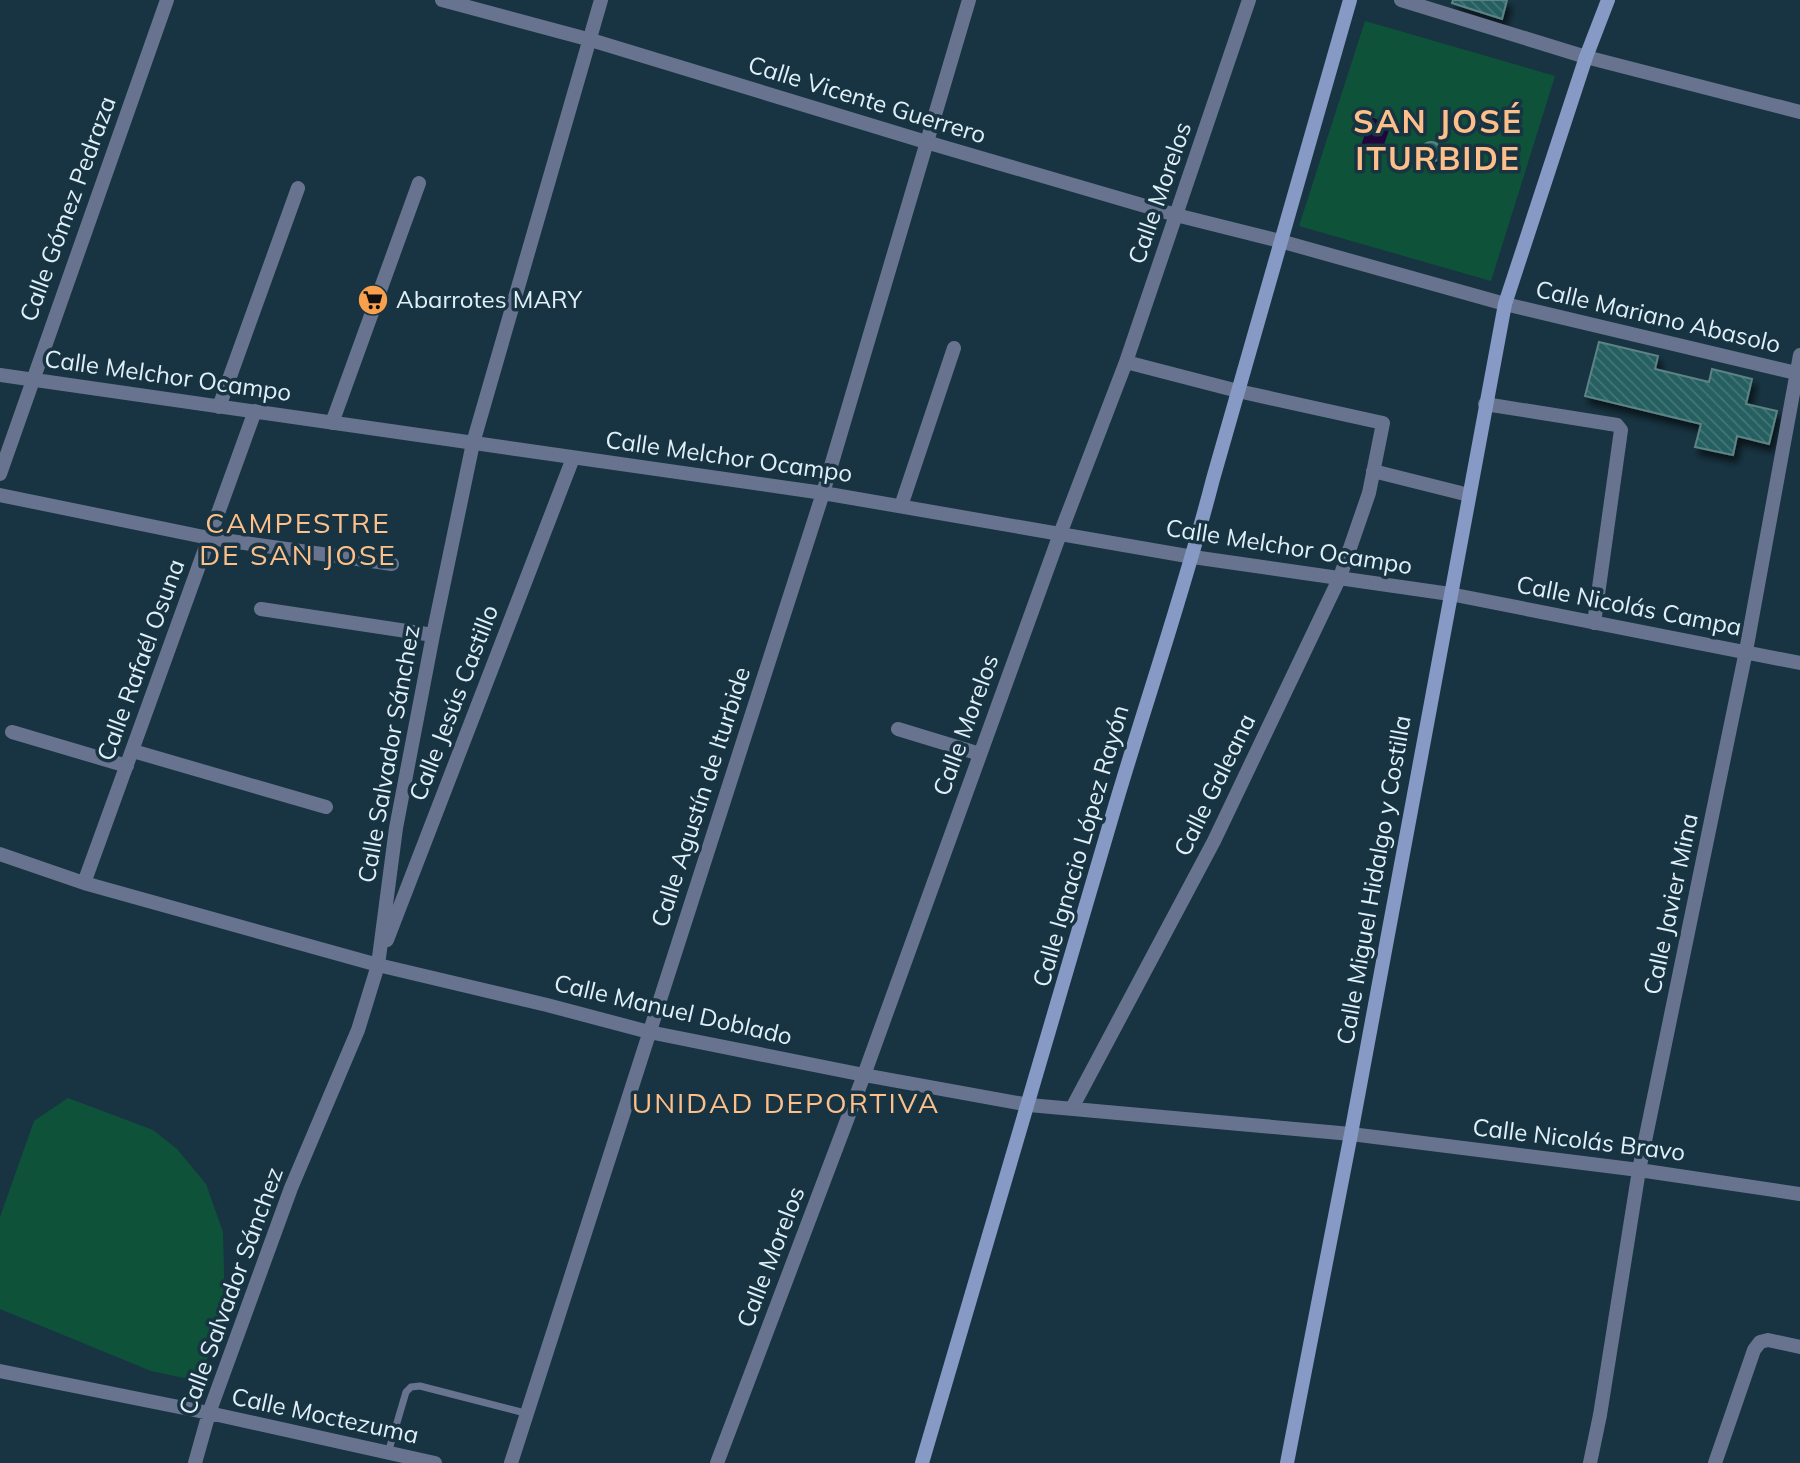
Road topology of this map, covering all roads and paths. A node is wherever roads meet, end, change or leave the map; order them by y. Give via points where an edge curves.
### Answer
1 (167, 0) edge
2 (442, 0) edge
3 (601, 0) edge
4 (969, 0) edge
5 (1249, 0) edge
6 (1350, 0) edge
7 (1401, 0) edge
8 (1608, 0) edge
9 (591, 40) junction
10 (1586, 57) junction
11 (1800, 112) edge
12 (926, 142) junction
13 (419, 183) dead end
14 (298, 188) dead end
15 (1176, 215) junction
16 (1280, 241) junction
17 (1505, 304) junction
18 (954, 348) dead end
19 (1800, 355) edge
20 (1126, 362) junction
21 (1798, 374) edge
22 (0, 375) edge
23 (31, 380) junction
24 (1238, 391) junction
25 (1485, 404) junction
26 (219, 407) junction
27 (255, 411) junction
28 (332, 423) junction
29 (474, 443) junction
30 (573, 458) junction
31 (1373, 471) junction
32 (0, 474) edge
33 (822, 493) junction
34 (0, 495) edge
35 (1469, 495) junction
36 (901, 506) junction
37 (1060, 534) junction
38 (209, 538) junction
39 (1193, 557) junction
40 (392, 564) dead end
41 (1340, 577) junction
42 (1450, 594) junction
43 (261, 609) dead end
44 (1594, 623) junction
45 (433, 635) junction
46 (1746, 652) junction
47 (1800, 663) edge
48 (898, 729) dead end
49 (12, 732) dead end
50 (132, 751) junction
51 (980, 754) junction
52 (127, 766) junction
53 (326, 807) dead end
54 (0, 855) edge
55 (84, 883) junction
56 (378, 965) junction
57 (649, 1032) junction
58 (864, 1075) junction
59 (1029, 1105) junction
60 (1072, 1108) junction
61 (1351, 1134) junction
62 (1639, 1170) junction
63 (1800, 1194) edge
64 (1800, 1347) edge
65 (0, 1371) edge
66 (209, 1413) junction
67 (525, 1413) junction
68 (388, 1453) junction
69 (195, 1463) edge
70 (435, 1463) edge
71 (511, 1463) edge
72 (717, 1463) edge
73 (922, 1463) edge
74 (1287, 1463) edge
75 (1590, 1463) edge
76 (1715, 1463) edge

1 - 23 street, Calle Gómez Pedraza
2 - 9 street, Calle Vicente Guerrero
3 - 9 street, Calle Salvador Sánchez
4 - 12 street, Calle Agustín de Iturbide
5 - 15 street, Calle Morelos
6 - 16 street, Calle Ignacio López Rayón
7 - 10 street
8 - 10 street, Calle Miguel Hidalgo y Costilla
9 - 12 street, Calle Vicente Guerrero
9 - 29 street, Calle Salvador Sánchez
10 - 11 street
10 - 17 street, Calle Miguel Hidalgo y Costilla
12 - 15 street, Calle Vicente Guerrero
12 - 33 street, Calle Agustín de Iturbide
13 - 28 street
14 - 26 street
15 - 16 street, Calle Vicente Guerrero
15 - 20 street, Calle Morelos
16 - 17 street, Calle Mariano Abasolo
16 - 24 street, Calle Ignacio López Rayón
17 - 21 street, Calle Mariano Abasolo
17 - 25 street, Calle Miguel Hidalgo y Costilla
18 - 36 street
19 - 21 street, Calle Javier Mina
20 - 24 street
20 - 37 street, Calle Morelos
21 - 46 street, Calle Javier Mina
22 - 23 street, Calle Melchor Ocampo
23 - 26 street, Calle Melchor Ocampo
23 - 32 street, Calle Gómez Pedraza
24 - 31 street, Calle Galeana via 1383,423
24 - 39 street, Calle Ignacio López Rayón
25 - 35 street, Calle Miguel Hidalgo y Costilla
25 - 44 street via 1618,425 1621,430
26 - 27 street, Calle Melchor Ocampo
27 - 28 street, Calle Melchor Ocampo
27 - 38 street, Calle Rafaél Osuna
28 - 29 street, Calle Melchor Ocampo
29 - 30 street, Calle Melchor Ocampo
29 - 45 street, Calle Salvador Sánchez
30 - 33 street, Calle Melchor Ocampo
30 - 56 street, Calle Jesús Castillo
31 - 35 street
31 - 41 street, Calle Galeana
33 - 36 street, Calle Melchor Ocampo
33 - 57 street, Calle Agustín de Iturbide
34 - 38 street
35 - 42 street, Calle Miguel Hidalgo y Costilla
36 - 37 street, Calle Melchor Ocampo
37 - 39 street, Calle Melchor Ocampo
37 - 51 street, Calle Morelos
38 - 40 street
38 - 50 street, Calle Rafaél Osuna
39 - 41 street, Calle Melchor Ocampo
39 - 59 street, Calle Ignacio López Rayón
41 - 42 street, Calle Melchor Ocampo
41 - 60 street, Calle Galeana via 1214,841
42 - 44 street, Calle Nicolás Campa
42 - 61 street, Calle Miguel Hidalgo y Costilla
43 - 45 street
44 - 46 street, Calle Nicolás Campa
45 - 56 street, Calle Salvador Sánchez via 396,828
46 - 47 street, Calle Nicolás Campa
46 - 62 street, Calle Javier Mina
48 - 51 street
49 - 52 street
50 - 52 street, Calle Rafaél Osuna
50 - 53 street
51 - 58 street, Calle Morelos
52 - 55 street, Calle Rafaél Osuna
54 - 55 street, Calle Manuel Doblado
55 - 56 street, Calle Manuel Doblado
56 - 57 street, Calle Manuel Doblado
56 - 66 street, Calle Salvador Sánchez via 358,1030 291,1188
57 - 58 street, Calle Manuel Doblado
57 - 67 street, Calle Agustín de Iturbide
58 - 59 street, Calle Manuel Doblado
58 - 72 street, Calle Morelos
59 - 60 street, Calle Manuel Doblado
59 - 73 street, Calle Ignacio López Rayón
60 - 61 street, Calle Manuel Doblado
61 - 62 street, Calle Nicolás Bravo
61 - 74 street, Calle Miguel Hidalgo y Costilla
62 - 63 street, Calle Nicolás Bravo
62 - 75 street, Calle Javier Mina
64 - 76 street via 1768,1340 1754,1350
65 - 66 street, Calle Moctezuma
66 - 68 street, Calle Moctezuma
66 - 69 street, Calle Salvador Sánchez
67 - 68 lane via 411,1387
67 - 71 street, Calle Agustín de Iturbide
68 - 70 street, Calle Moctezuma

